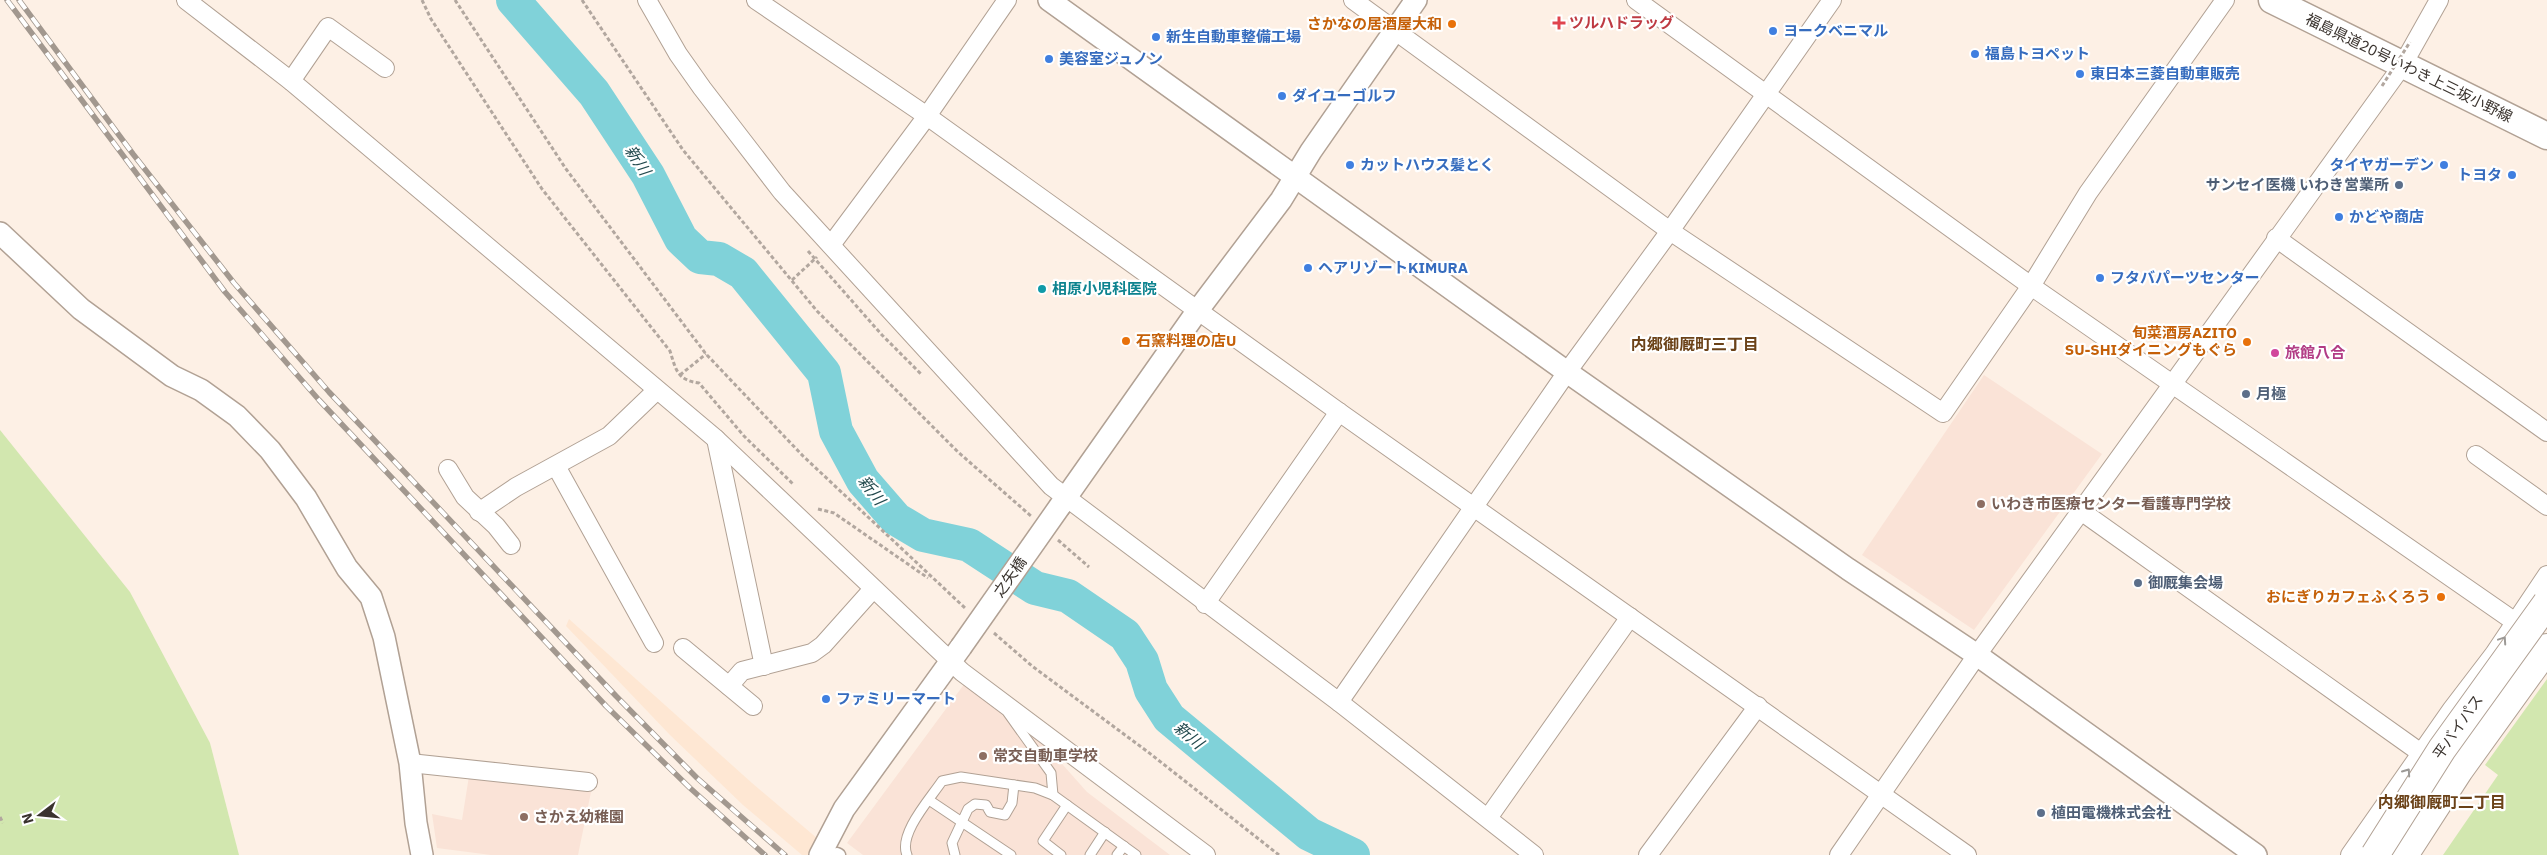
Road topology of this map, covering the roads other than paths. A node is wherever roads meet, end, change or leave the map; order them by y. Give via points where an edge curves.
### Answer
1 (186, 0) edge
2 (756, 0) edge
3 (1007, 0) edge
4 (1049, 0) edge
5 (1353, 0) edge
6 (1416, 0) edge
7 (1636, 0) edge
8 (1832, 0) edge
9 (2225, 0) edge
10 (2272, 0) edge
11 (2439, 0) edge
12 (650, 1) edge
13 (1395, 30) junction
14 (2406, 54) junction
15 (386, 68) dead end
16 (291, 81) junction
17 (1765, 95) junction
18 (927, 116) junction
19 (2547, 136) edge
20 (1294, 177) junction
21 (1670, 231) junction
22 (0, 233) edge
23 (2276, 238) junction
24 (831, 245) junction
25 (2031, 286) junction
26 (1198, 310) junction
27 (1567, 372) junction
28 (2172, 384) junction
29 (657, 390) junction
30 (1339, 412) junction
31 (2547, 432) edge
32 (716, 440) junction
33 (2476, 455) dead end
34 (556, 466) junction
35 (448, 469) dead end
36 (1063, 501) junction
37 (2547, 506) edge
38 (1475, 508) junction
39 (2081, 511) junction
40 (479, 512) junction
41 (511, 545) dead end
42 (2547, 574) edge
43 (873, 590) junction
44 (2547, 603) edge
45 (1205, 604) junction
46 (1630, 617) junction
47 (2515, 622) junction
48 (654, 643) dead end
49 (2547, 644) edge
50 (683, 648) dead end
51 (2547, 648) edge
52 (955, 654) junction
53 (1976, 655) junction
54 (764, 666) junction
55 (2547, 670) edge
56 (729, 686) junction
57 (998, 699) junction
58 (1339, 702) junction
59 (753, 706) dead end
60 (1758, 706) junction
61 (2421, 753) junction
62 (410, 763) junction
63 (588, 782) dead end
64 (1014, 785) junction
65 (1053, 794) junction
66 (1880, 794) junction
67 (929, 800) junction
68 (1067, 805) junction
69 (1488, 818) junction
70 (963, 823) junction
71 (1105, 832) junction
72 (1124, 846) junction
73 (422, 855) edge
74 (832, 855) edge
75 (907, 855) edge
76 (955, 855) edge
77 (1011, 855) edge
78 (1061, 855) edge
79 (1090, 855) edge
80 (1117, 855) edge
81 (1136, 855) edge
82 (1206, 855) edge
83 (1534, 855) edge
84 (1648, 855) edge
85 (1839, 855) edge
86 (1968, 855) edge
87 (2256, 855) edge
88 (2350, 855) edge
89 (2375, 855) edge
90 (2404, 855) edge
91 (2416, 855) edge

1 - 16 street
2 - 18 street
3 - 18 street
4 - 20 street
5 - 13 street
6 - 13 street, 之矢橋
7 - 17 street
8 - 17 street
9 - 25 street via 2088,193
10 - 14 main road, 福島県道20号いわき上三坂小野線
11 - 14 street
12 - 24 street via 678,54 729,124 782,192
13 - 20 street, 之矢橋
13 - 21 street
14 - 19 main road, 福島県道20号いわき上三坂小野線
14 - 23 street
15 - 16 street via 328,27
16 - 29 street
17 - 21 street
17 - 25 street
18 - 24 street
18 - 26 street
20 - 26 street, 之矢橋 via 1281,200
20 - 27 street
21 - 25 street via 1943,413
21 - 27 street
22 - 62 street via 82,309 172,376 201,390 237,416 270,450 306,498 348,568 370,597 384,637
23 - 28 street
23 - 31 street
24 - 36 street
25 - 28 street
26 - 30 street
26 - 36 street, 之矢橋
27 - 38 street
27 - 53 street
28 - 39 street
28 - 47 street
29 - 32 street
29 - 34 street via 609,436
30 - 38 street
30 - 45 street
32 - 43 street
32 - 54 street
33 - 37 street
34 - 40 street
34 - 48 street
35 - 40 street
36 - 45 street
36 - 52 street, 之矢橋, bridge
38 - 46 street
38 - 58 street
39 - 53 street
39 - 61 street
40 - 41 street
42 - 47 street
43 - 52 street
43 - 54 street via 823,646 812,653
44 - 89 highway, 平バイパス, bridge via 2442,749
45 - 58 street
46 - 60 street
46 - 69 street
47 - 49 street
61 -> 47 street
50 - 56 street
51 - 90 highway, 平バイパス via 2459,770
52 - 57 street
52 - 74 street, 之矢橋 via 844,809
53 - 66 street
53 - 87 street
54 - 56 street via 742,671
55 - 91 street
56 - 59 street
57 - 65 lane via 1051,774
57 - 82 street
58 - 69 street
60 - 66 street
60 - 84 street
88 -> 61 street
62 - 63 street
62 - 73 street
64 - 65 lane
64 - 67 lane via 961,777 942,781
64 - 70 lane via 1012,803 1005,815 990,812 986,805 975,804 968,809
65 - 68 lane
66 - 85 street
66 - 86 street
67 - 70 lane
67 - 75 lane via 906,834 904,847
68 - 71 lane
68 - 78 lane via 1043,841
69 - 83 street
70 - 76 lane via 952,843
70 - 77 lane
71 - 72 lane
71 - 79 lane
72 - 80 lane
72 - 81 lane

